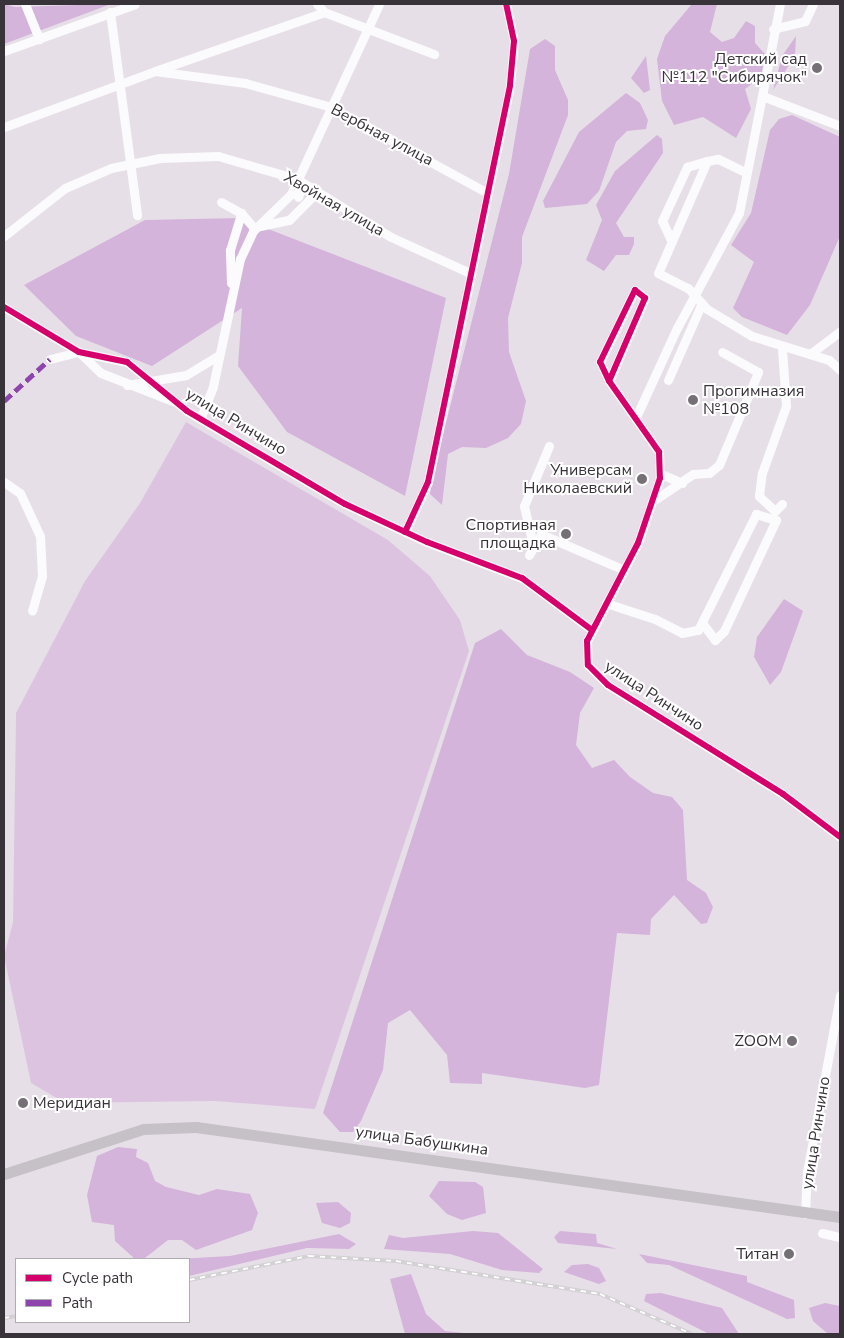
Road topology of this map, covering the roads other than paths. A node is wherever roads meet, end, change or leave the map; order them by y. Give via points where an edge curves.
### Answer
1 (25, 4) edge
2 (131, 4) edge
3 (317, 4) edge
4 (379, 4) edge
5 (506, 4) edge
6 (780, 4) edge
7 (813, 4) edge
8 (110, 12) junction
9 (324, 12) junction
10 (773, 29) junction
11 (366, 31) junction
12 (39, 39) junction
13 (4, 51) edge
14 (434, 54) dead end
15 (155, 71) junction
16 (122, 83) junction
17 (765, 97) junction
18 (328, 106) junction
19 (840, 126) edge
20 (4, 127) edge
21 (707, 161) junction
22 (129, 162) junction
23 (745, 172) junction
24 (298, 181) junction
25 (486, 192) junction
26 (316, 193) junction
27 (221, 202) dead end
28 (300, 207) junction
29 (241, 213) junction
30 (137, 215) dead end
31 (258, 227) junction
32 (4, 236) edge
33 (671, 240) junction
34 (470, 273) junction
35 (232, 285) junction
36 (694, 296) junction
37 (702, 303) junction
38 (4, 308) edge
39 (840, 330) edge
40 (782, 349) junction
41 (79, 352) junction
42 (722, 352) dead end
43 (810, 354) junction
44 (218, 356) junction
45 (50, 359) dead end
46 (840, 370) edge
47 (152, 380) junction
48 (668, 380) dead end
49 (609, 381) junction
50 (127, 385) junction
51 (174, 402) junction
52 (636, 417) junction
53 (200, 419) junction
54 (549, 446) dead end
55 (661, 474) junction
56 (4, 482) edge
57 (682, 483) junction
58 (656, 499) junction
59 (782, 504) dead end
60 (405, 532) junction
61 (533, 545) junction
62 (529, 555) dead end
63 (622, 569) junction
64 (606, 603) junction
65 (32, 610) dead end
66 (703, 624) junction
67 (592, 630) junction
68 (840, 837) edge
69 (840, 995) edge
70 (4, 1174) edge
71 (805, 1214) junction
72 (840, 1217) edge
73 (822, 1233) dead end
74 (840, 1237) edge

1 - 12 street
2 - 8 street
3 - 9 street
4 - 11 street
5 - 25 street via 513,23 514,62
6 - 10 street
7 - 10 street via 806,21
8 - 12 street
8 - 16 street
9 - 11 street
9 - 15 street, Вербная улица
10 - 17 street
11 - 14 street
11 - 18 street
12 - 13 street
15 - 16 street, Вербная улица
15 - 18 street, Вербная улица via 245,83
16 - 20 street, Вербная улица
16 - 22 street
17 - 19 street
17 - 23 street
18 - 24 street
18 - 25 street, Вербная улица
21 - 23 street via 718,159
21 - 33 street
21 - 33 street via 687,167 662,222
22 - 24 street, Хвойная улица via 218,156
22 - 30 street
22 - 32 street, Хвойная улица via 64,188
23 - 36 street via 739,214
24 - 26 street, Хвойная улица
24 - 28 street
24 - 31 street via 291,194
25 - 34 street
26 - 28 street
26 - 34 street, Хвойная улица via 391,237
27 - 29 street
28 - 31 street via 289,220
29 - 31 street
29 - 35 street via 230,250
31 - 35 street
33 - 36 street via 658,273 685,286
34 - 60 street via 428,482
35 - 44 street
36 - 37 street
36 - 52 street
37 - 40 street via 752,336
37 - 48 street
38 - 41 street, улица Ринчино
39 - 43 street
40 - 43 street
40 - 59 street via 786,406 762,473 759,496 775,511
41 - 45 street
41 - 47 street, улица Ринчино via 127,362
41 - 50 street via 89,365
42 - 57 street via 754,368 756,377 719,465
43 - 46 street
44 - 47 street via 186,375
44 - 53 street
47 - 50 street
47 - 51 street, улица Ринчино
49 - 49 street via 600,362 636,290 645,298
49 - 52 street
50 - 51 street
51 - 53 street, улица Ринчино
52 - 55 street via 658,452
53 - 60 street, улица Ринчино via 345,504
54 - 61 street via 524,506
55 - 57 street
55 - 58 street
56 - 65 street via 20,493 40,536 42,576
57 - 58 street
58 - 63 street
60 - 67 street, улица Ринчино via 522,578
61 - 62 street
61 - 63 street via 541,534
63 - 64 street
64 - 66 street via 682,633
64 - 67 street
66 - 66 street via 715,640 724,631 776,520 756,514
67 - 68 street, улица Ринчино via 585,656 593,672 608,686 783,794
69 - 71 street, улица Ринчино via 807,1172
70 - 71 main road, улица Бабушкина via 143,1129 196,1127
71 - 72 main road, улица Бабушкина
73 - 74 street

